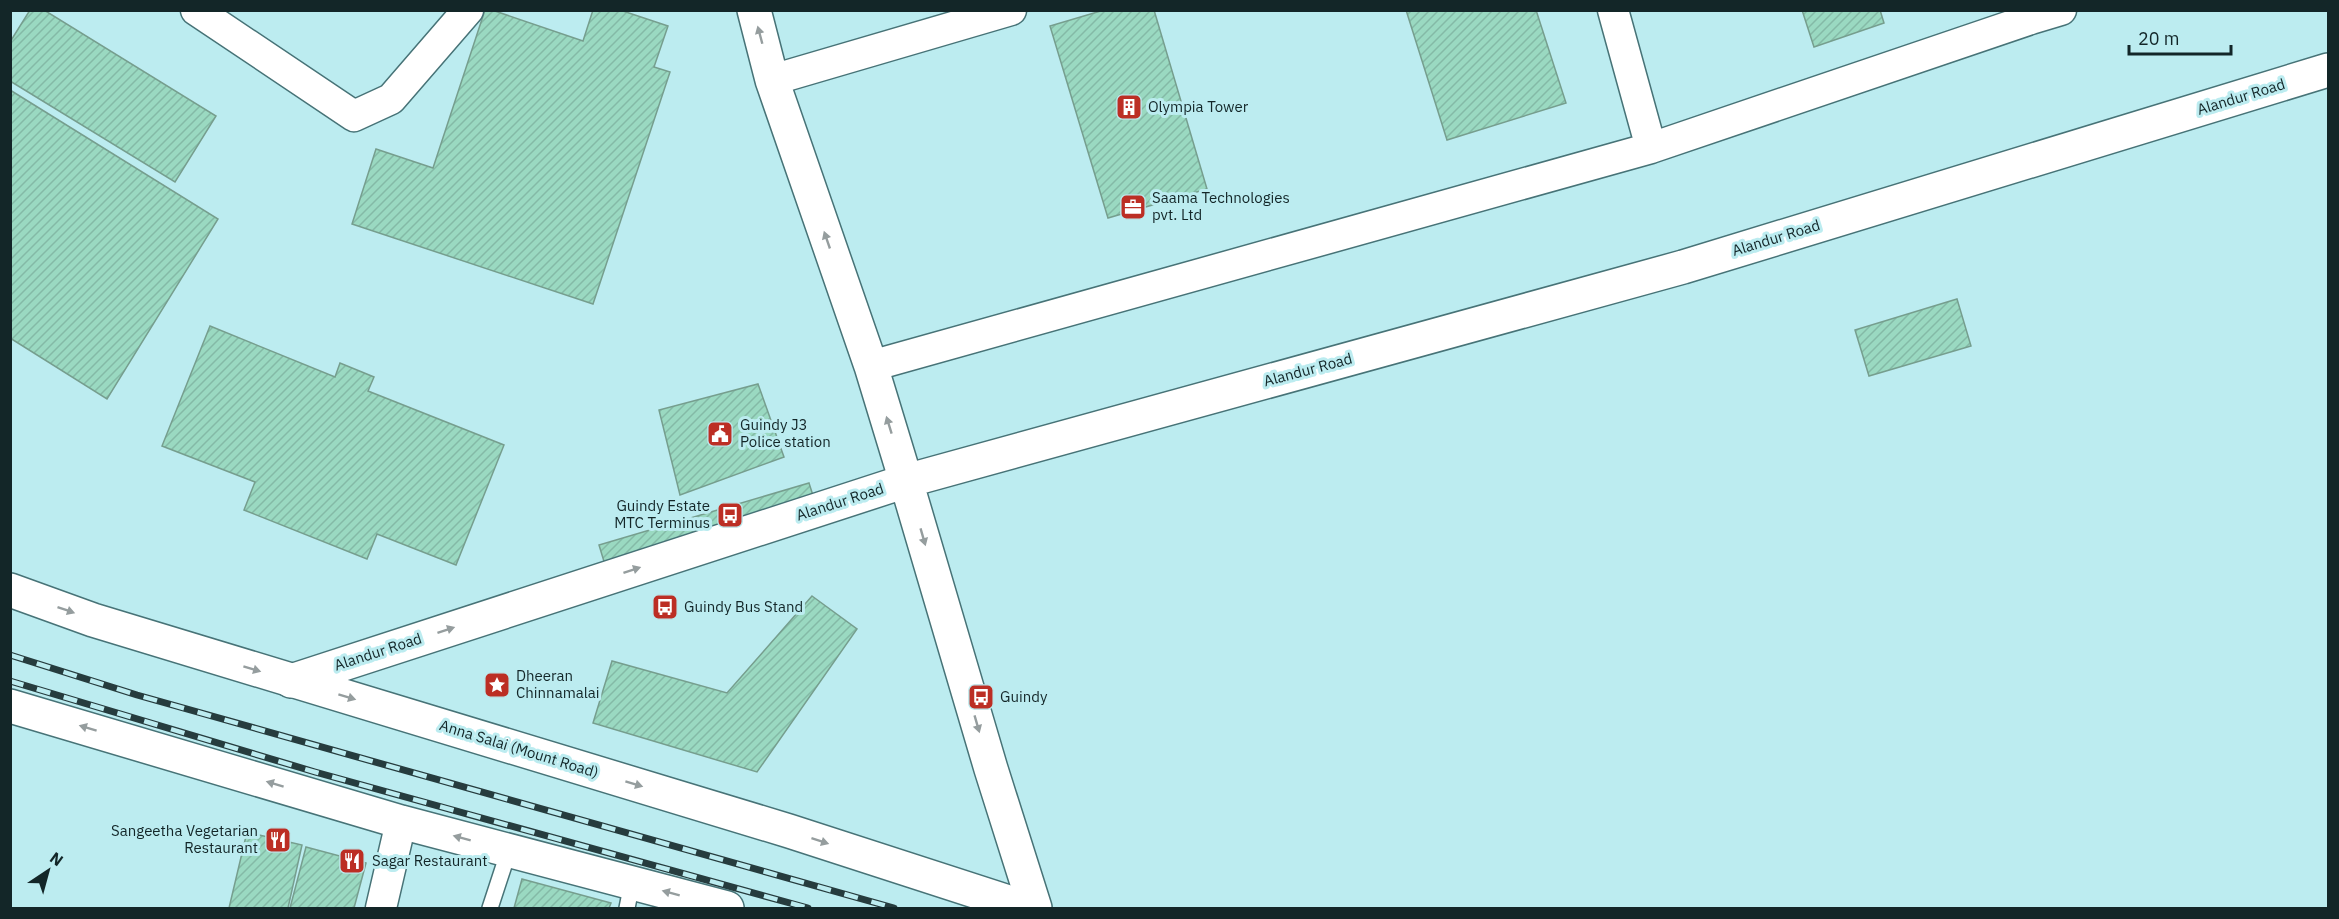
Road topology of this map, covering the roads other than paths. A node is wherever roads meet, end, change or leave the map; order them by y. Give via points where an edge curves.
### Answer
1 (196, 10) edge
2 (468, 10) edge
3 (754, 10) edge
4 (1011, 10) edge
5 (1613, 10) edge
6 (2061, 10) edge
7 (2029, 15) edge
8 (2328, 70) edge
9 (772, 80) junction
10 (1651, 148) junction
11 (871, 366) junction
12 (906, 481) junction
13 (10, 591) edge
14 (291, 681) junction
15 (10, 706) edge
16 (401, 822) junction
17 (509, 850) junction
18 (630, 896) edge
19 (381, 909) edge
20 (490, 909) edge
21 (727, 909) edge
22 (1027, 909) edge
23 (1035, 909) edge

1 - 2 street via 354,116 391,99
9 -> 3 main road
4 - 9 street
5 - 10 street
6 - 7 street
7 - 10 street
8 - 12 main road, Alandur Road via 1683,267
11 -> 9 main road
10 - 11 street
12 -> 11 main road
14 -> 12 main road, Alandur Road
12 -> 23 main road
13 -> 14 main road, Anna Salai (Mount Road)
14 -> 22 main road, Anna Salai (Mount Road) via 789,831
16 -> 15 main road
17 -> 16 main road
16 - 19 street
17 - 18 main road
17 - 20 lane
21 -> 18 main road

